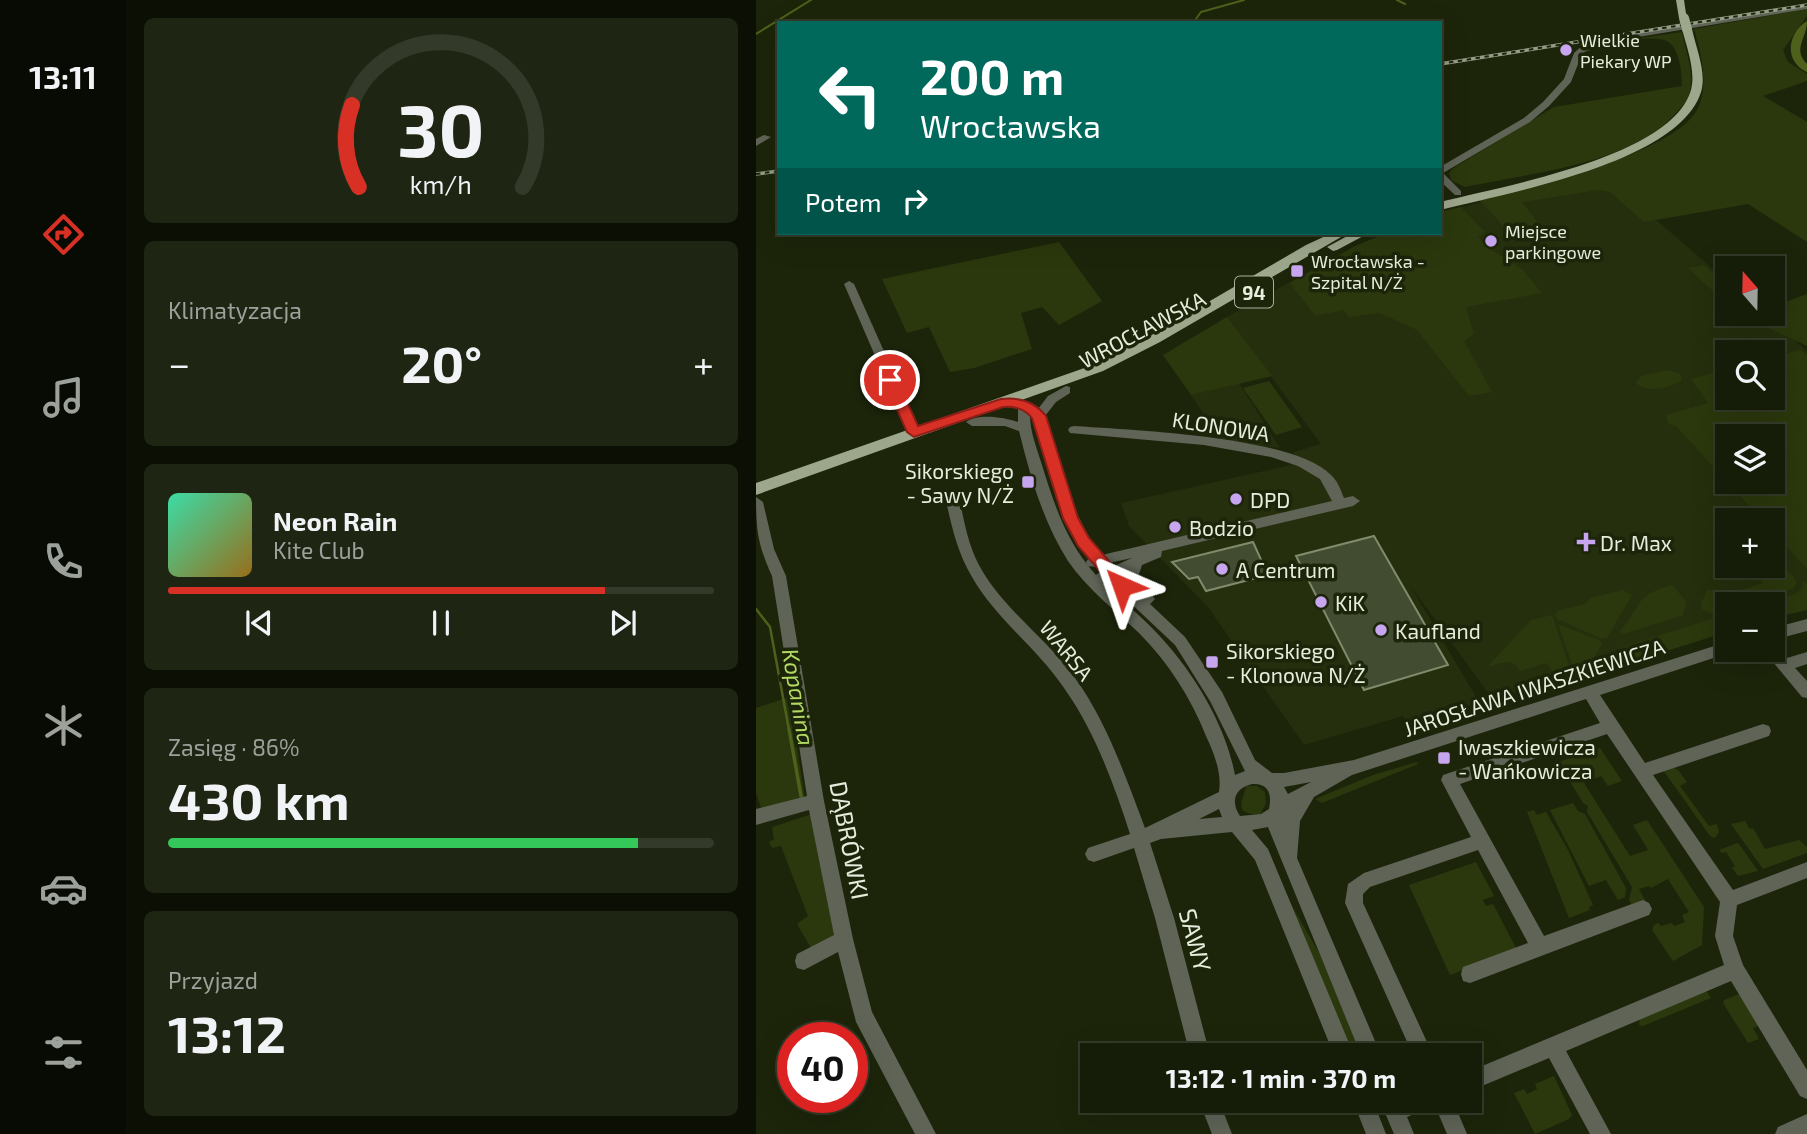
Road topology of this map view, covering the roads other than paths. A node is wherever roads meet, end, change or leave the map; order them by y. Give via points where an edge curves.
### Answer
1 (1680, 0) edge
2 (1807, 7) edge
3 (767, 137) dead end
4 (756, 143) edge
5 (1599, 162) junction
6 (1442, 172) edge
7 (1442, 175) edge
8 (1458, 193) junction
9 (1442, 197) edge
10 (1442, 204) edge
11 (1338, 235) edge
12 (1359, 235) edge
13 (849, 284) dead end
14 (1046, 387) junction
15 (1066, 390) junction
16 (1001, 403) junction
17 (1025, 404) junction
18 (1039, 416) junction
19 (972, 422) junction
20 (1026, 429) junction
21 (1074, 430) dead end
22 (914, 432) junction
23 (848, 458) junction
24 (756, 489) edge
25 (952, 496) dead end
26 (756, 502) edge
27 (1174, 545) junction
28 (1097, 560) junction
29 (1136, 562) junction
30 (1081, 568) junction
31 (1109, 574) junction
32 (1093, 581) junction
33 (1158, 619) junction
34 (1807, 625) edge
35 (1785, 631) edge
36 (1715, 652) edge
37 (1807, 658) edge
38 (1807, 692) edge
39 (1591, 693) junction
40 (1610, 726) junction
41 (1763, 731) dead end
42 (1354, 767) junction
43 (1641, 772) junction
44 (1268, 779) junction
45 (1308, 793) junction
46 (1227, 794) junction
47 (816, 801) junction
48 (1276, 812) junction
49 (756, 817) edge
50 (1235, 823) junction
51 (1161, 831) junction
52 (1142, 839) junction
53 (1482, 841) junction
54 (1094, 854) dead end
55 (1289, 861) junction
56 (1807, 870) edge
57 (1729, 900) junction
58 (1639, 911) dead end
59 (844, 939) junction
60 (1540, 947) junction
61 (804, 961) dead end
62 (1735, 970) junction
63 (1470, 974) dead end
64 (1197, 1043) edge
65 (1339, 1043) edge
66 (1366, 1043) edge
67 (1418, 1043) edge
68 (1553, 1046) junction
69 (1482, 1075) edge
70 (1807, 1089) edge
71 (1214, 1113) edge
72 (1368, 1113) edge
73 (1395, 1113) edge
74 (1448, 1113) edge
75 (1807, 1124) edge
76 (926, 1134) edge
77 (1222, 1134) edge
78 (1376, 1134) edge
79 (1404, 1134) edge
80 (1457, 1134) edge
81 (1601, 1134) edge
82 (1785, 1134) edge

1 - 5 main road via 1697,81 1687,113 1660,136
2 - 6 street via 1586,47 1577,53 1568,80 1546,104
3 - 4 street
5 - 8 main road
5 - 10 main road
7 - 8 street
8 - 9 main road
11 - 14 main road, WROCŁAWSKA / 94 via 1129,353
12 - 15 main road, WROCŁAWSKA / 94 via 1152,352
13 - 22 street
14 - 16 main road, WROCŁAWSKA / 94
14 - 17 street
15 - 17 main road, WROCŁAWSKA / 94
15 - 18 street
16 - 17 street
16 - 22 main road, WROCŁAWSKA / 94
17 - 18 street
17 - 19 main road, WROCŁAWSKA / 94
17 - 20 street
18 - 28 street via 1070,518
19 - 20 street via 1006,422
19 - 23 main road, WROCŁAWSKA / 94
20 - 30 street via 1051,517
21 - 27 street, KLONOWA via 1246,446 1306,466 1327,478 1347,503
22 - 23 main road, WROCŁAWSKA / 94
23 - 24 main road, WROCŁAWSKA / 94
25 - 52 street, WARSA via 973,568 1079,697
26 - 47 street, DĄBRÓWKI via 779,576
27 - 28 street, KLONOWA
27 - 29 street, KLONOWA
28 - 30 street, KLONOWA
28 - 31 street
29 - 31 street, KLONOWA
29 - 33 street via 1131,578
30 - 32 street
31 - 32 street, KLONOWA
31 - 33 street
32 - 46 street via 1160,646 1189,685 1225,762
33 - 44 street via 1199,667 1248,765
34 - 35 street
36 - 39 street, JAROSŁAWA IWASZKIEWICZA
37 - 38 street via 1782,661
39 - 40 street
39 - 42 street, JAROSŁAWA IWASZKIEWICZA
40 - 43 street
40 - 53 street via 1449,780
41 - 43 street
42 - 44 street, JAROSŁAWA IWASZKIEWICZA
42 - 45 street, JAROSŁAWA IWASZKIEWICZA
43 - 57 street
44 - 46 street via 1248,777
44 - 48 street via 1280,795
45 - 48 street, JAROSŁAWA IWASZKIEWICZA
45 - 55 street via 1292,820
46 - 50 street via 1227,813
46 - 51 street
47 - 49 street
47 - 59 street, DĄBRÓWKI
48 - 50 street via 1255,823
48 - 55 street
50 - 51 street
50 - 65 street via 1262,855
51 - 52 street
52 - 54 street
52 - 64 street, SAWY
53 - 60 street
53 - 67 street via 1364,881 1354,890 1354,903
55 - 66 street
56 - 57 street
57 - 62 street via 1724,936
58 - 60 street
59 - 61 street
59 - 76 street, DĄBRÓWKI via 863,1015
60 - 63 street
62 - 68 street
62 - 70 street
68 - 69 street
68 - 81 street
71 - 77 street
72 - 78 street
73 - 79 street
74 - 80 street
75 - 82 street

